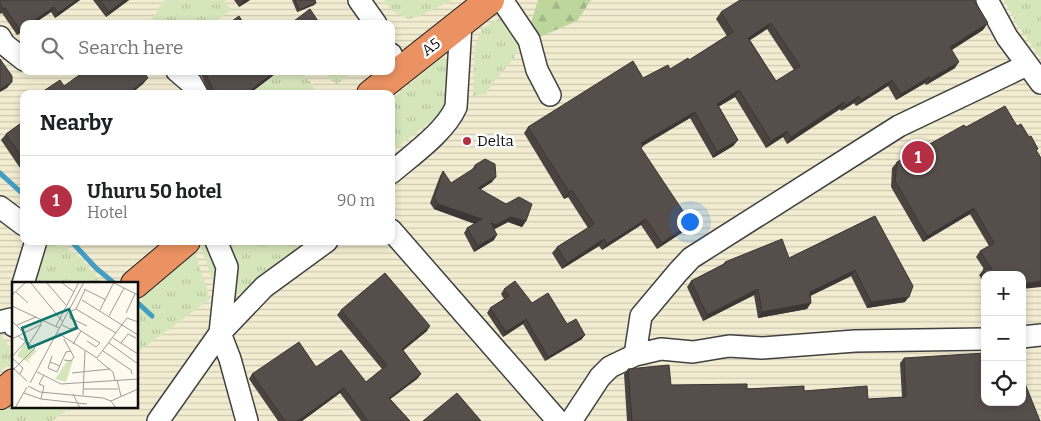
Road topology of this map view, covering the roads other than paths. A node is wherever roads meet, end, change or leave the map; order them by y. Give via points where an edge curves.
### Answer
1 (359, 0) edge
2 (490, 0) edge
3 (502, 0) edge
4 (987, 0) edge
5 (373, 20) edge
6 (461, 24) junction
7 (0, 37) edge
8 (20, 57) edge
9 (395, 63) edge
10 (1027, 66) junction
11 (182, 75) edge
12 (386, 75) edge
13 (1041, 83) edge
14 (195, 90) edge
15 (374, 90) edge
16 (550, 96) dead end
17 (395, 170) edge
18 (0, 207) edge
19 (20, 222) edge
20 (395, 235) edge
21 (35, 245) edge
22 (181, 245) edge
23 (218, 245) edge
24 (321, 245) edge
25 (24, 282) edge
26 (137, 282) edge
27 (220, 333) junction
28 (981, 339) edge
29 (635, 355) junction
30 (12, 385) edge
31 (0, 395) edge
32 (158, 421) edge
33 (247, 421) edge
34 (558, 421) edge
35 (571, 421) edge

1 - 5 street
2 - 6 highway, A5 / A5
3 - 16 street via 529,40 537,70
4 - 10 street
6 - 9 highway, A5 / A5
6 - 17 street via 456,107 430,140
7 - 8 street
10 - 13 street
10 - 29 street via 899,126 691,258 641,316
11 - 14 street
12 - 15 highway, A5 / A5
18 - 19 street
20 - 34 street
21 - 25 street
22 - 26 highway
23 - 27 street via 228,267
24 - 27 street via 264,287
27 - 32 street
27 - 33 street
28 - 29 street via 856,341 762,348 729,346 693,352 661,349
29 - 35 street via 610,367 600,377
30 - 31 highway

